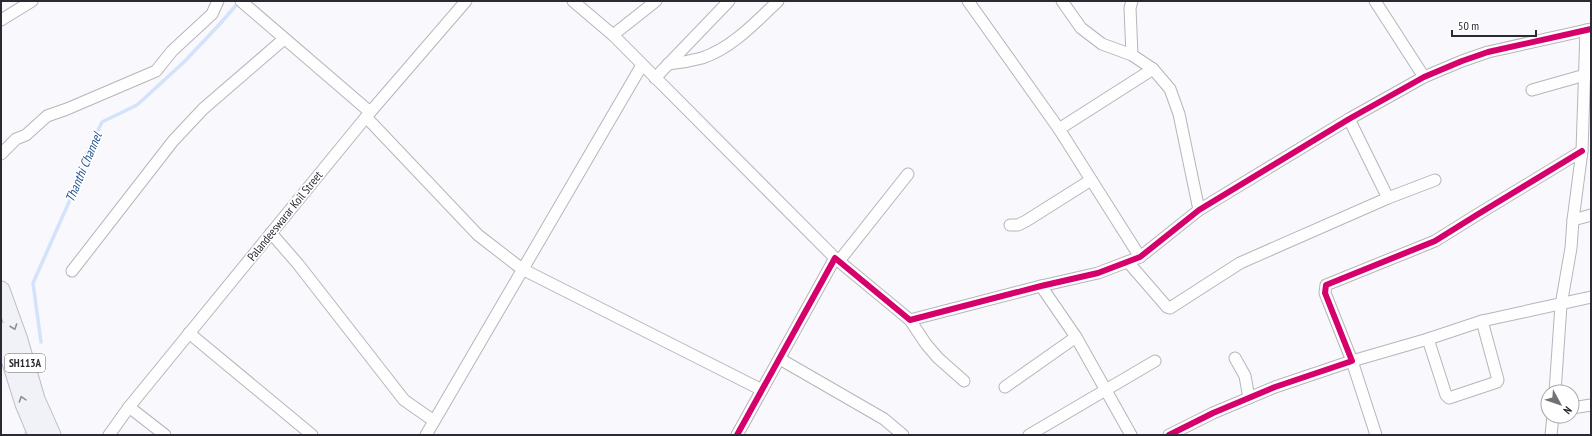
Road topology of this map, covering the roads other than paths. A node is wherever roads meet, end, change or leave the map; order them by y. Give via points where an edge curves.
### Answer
1 (32, 1) edge
2 (218, 1) edge
3 (466, 1) edge
4 (573, 1) edge
5 (656, 1) edge
6 (729, 1) edge
7 (778, 1) edge
8 (968, 1) edge
9 (1062, 1) edge
10 (1132, 1) edge
11 (1374, 1) edge
12 (243, 2) edge
13 (1, 20) edge
14 (1589, 30) edge
15 (613, 34) junction
16 (284, 39) junction
17 (1132, 55) junction
18 (668, 64) junction
19 (642, 65) junction
20 (1153, 69) junction
21 (1585, 75) junction
22 (1424, 77) junction
23 (656, 78) junction
24 (1532, 90) dead end
25 (368, 115) junction
26 (1349, 120) junction
27 (1059, 129) junction
28 (1582, 151) junction
29 (1, 154) edge
30 (908, 174) dead end
31 (1091, 180) junction
32 (1435, 180) dead end
33 (1388, 198) junction
34 (1199, 210) junction
35 (1591, 215) edge
36 (1573, 220) junction
37 (1010, 225) dead end
38 (271, 233) junction
39 (1140, 257) junction
40 (837, 260) junction
41 (1128, 262) junction
42 (522, 269) junction
43 (72, 271) dead end
44 (1041, 286) junction
45 (1, 290) edge
46 (1591, 297) edge
47 (1561, 305) junction
48 (910, 320) junction
49 (1482, 321) junction
50 (1, 331) edge
51 (189, 333) junction
52 (1076, 337) junction
53 (1428, 339) junction
54 (780, 358) junction
55 (1235, 358) dead end
56 (1155, 361) dead end
57 (1352, 361) junction
58 (964, 381) dead end
59 (1556, 384) edge
60 (1005, 387) dead end
61 (1106, 389) junction
62 (762, 390) junction
63 (1249, 398) junction
64 (1591, 405) edge
65 (129, 407) junction
66 (1580, 407) edge
67 (434, 421) junction
68 (1552, 424) edge
69 (37, 435) edge
70 (52, 435) edge
71 (108, 435) edge
72 (166, 435) edge
73 (312, 435) edge
74 (426, 435) edge
75 (737, 435) edge
76 (903, 435) edge
77 (1029, 435) edge
78 (1131, 435) edge
79 (1169, 435) edge
80 (1376, 435) edge
81 (1551, 435) edge

1 - 13 street
2 - 29 street via 212,14 172,51 156,71 47,116 26,135 16,139
3 - 25 street, Palandeeswarar Koil Street
4 - 15 street
5 - 15 street
6 - 18 street
7 - 18 street via 740,36 721,49 703,58
8 - 27 street
9 - 17 street via 1081,28 1102,44
10 - 17 street
11 - 22 street
12 - 16 street
14 - 21 street
14 - 22 street via 1488,52
15 - 19 street
16 - 25 street
16 - 43 street via 203,109 173,141
17 - 20 street
18 - 23 street
19 - 23 street
19 - 42 street
20 - 27 street
20 - 34 street via 1170,89 1179,114
21 - 24 street
21 - 28 street
22 - 26 street
23 - 40 street
25 - 38 street, Palandeeswarar Koil Street
25 - 42 street via 478,235
26 - 33 street
26 - 34 street
27 - 31 street
28 - 36 street
28 - 57 street via 1435,241 1326,285 1324,292
30 - 40 street
31 - 37 street via 1026,221
31 - 39 street
32 - 33 street
33 - 41 street via 1240,263 1170,308
34 - 39 street
35 - 36 street
36 - 47 street
38 - 51 street, Palandeeswarar Koil Street
38 - 67 street via 404,400
39 - 41 street
40 - 48 street
40 - 54 street
41 - 44 street via 1098,273
42 - 62 street
42 - 67 street
44 - 48 street
44 - 52 street
45 -> 70 main road, SH113A via 36,399
46 - 47 street
47 - 49 street
47 - 59 street
48 - 58 street via 938,358
49 - 53 street
49 - 53 street via 1498,380 1459,395 1449,398 1446,395
69 -> 50 main road, SH113A via 24,404
51 - 65 street, Palandeeswarar Koil Street
51 - 73 street
52 - 60 street
52 - 61 street
53 - 57 street
54 - 62 street
54 - 76 street via 884,419
55 - 63 street via 1245,376
56 - 61 street
57 - 63 street
57 - 80 street
61 - 77 street
61 - 78 street
62 - 75 street
63 - 79 street
64 - 66 street
65 - 71 street, Palandeeswarar Koil Street
65 - 72 street
67 - 74 street
68 - 81 street

